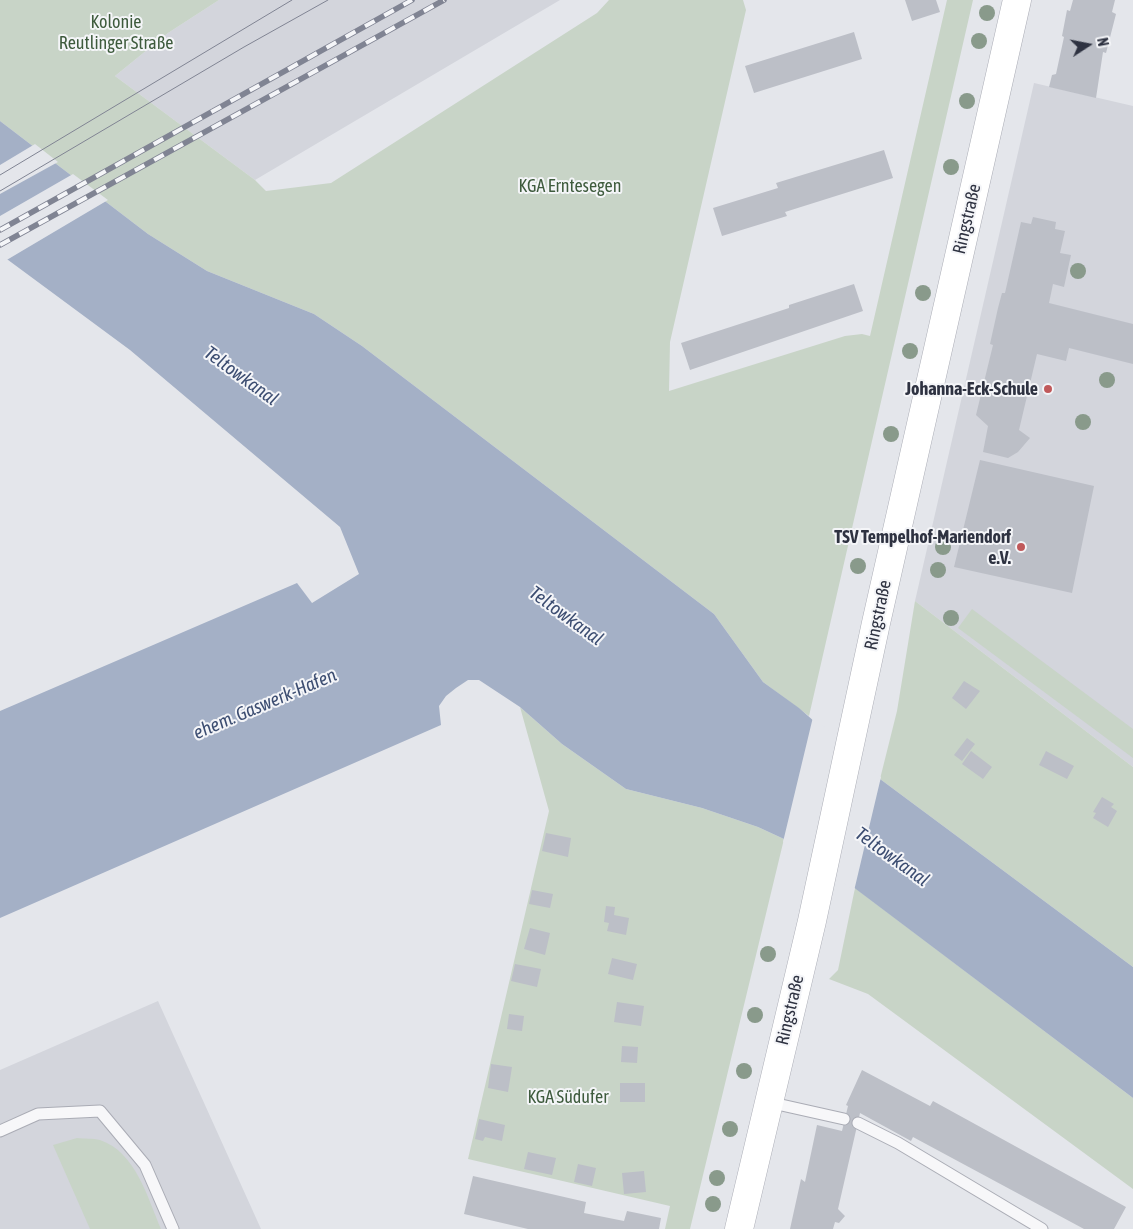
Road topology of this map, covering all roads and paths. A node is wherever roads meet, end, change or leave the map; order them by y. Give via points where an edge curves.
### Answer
1 (1017, 0) edge
2 (768, 1102) junction
3 (844, 1119) dead end
4 (858, 1123) dead end
5 (0, 1131) edge
6 (173, 1229) edge
7 (739, 1229) edge
8 (1042, 1229) edge

1 - 2 main road, Ringstraße via 812,920
2 - 3 lane
2 - 7 main road, Ringstraße
4 - 8 lane via 898,1143
5 - 6 lane via 38,1114 100,1111 145,1165

